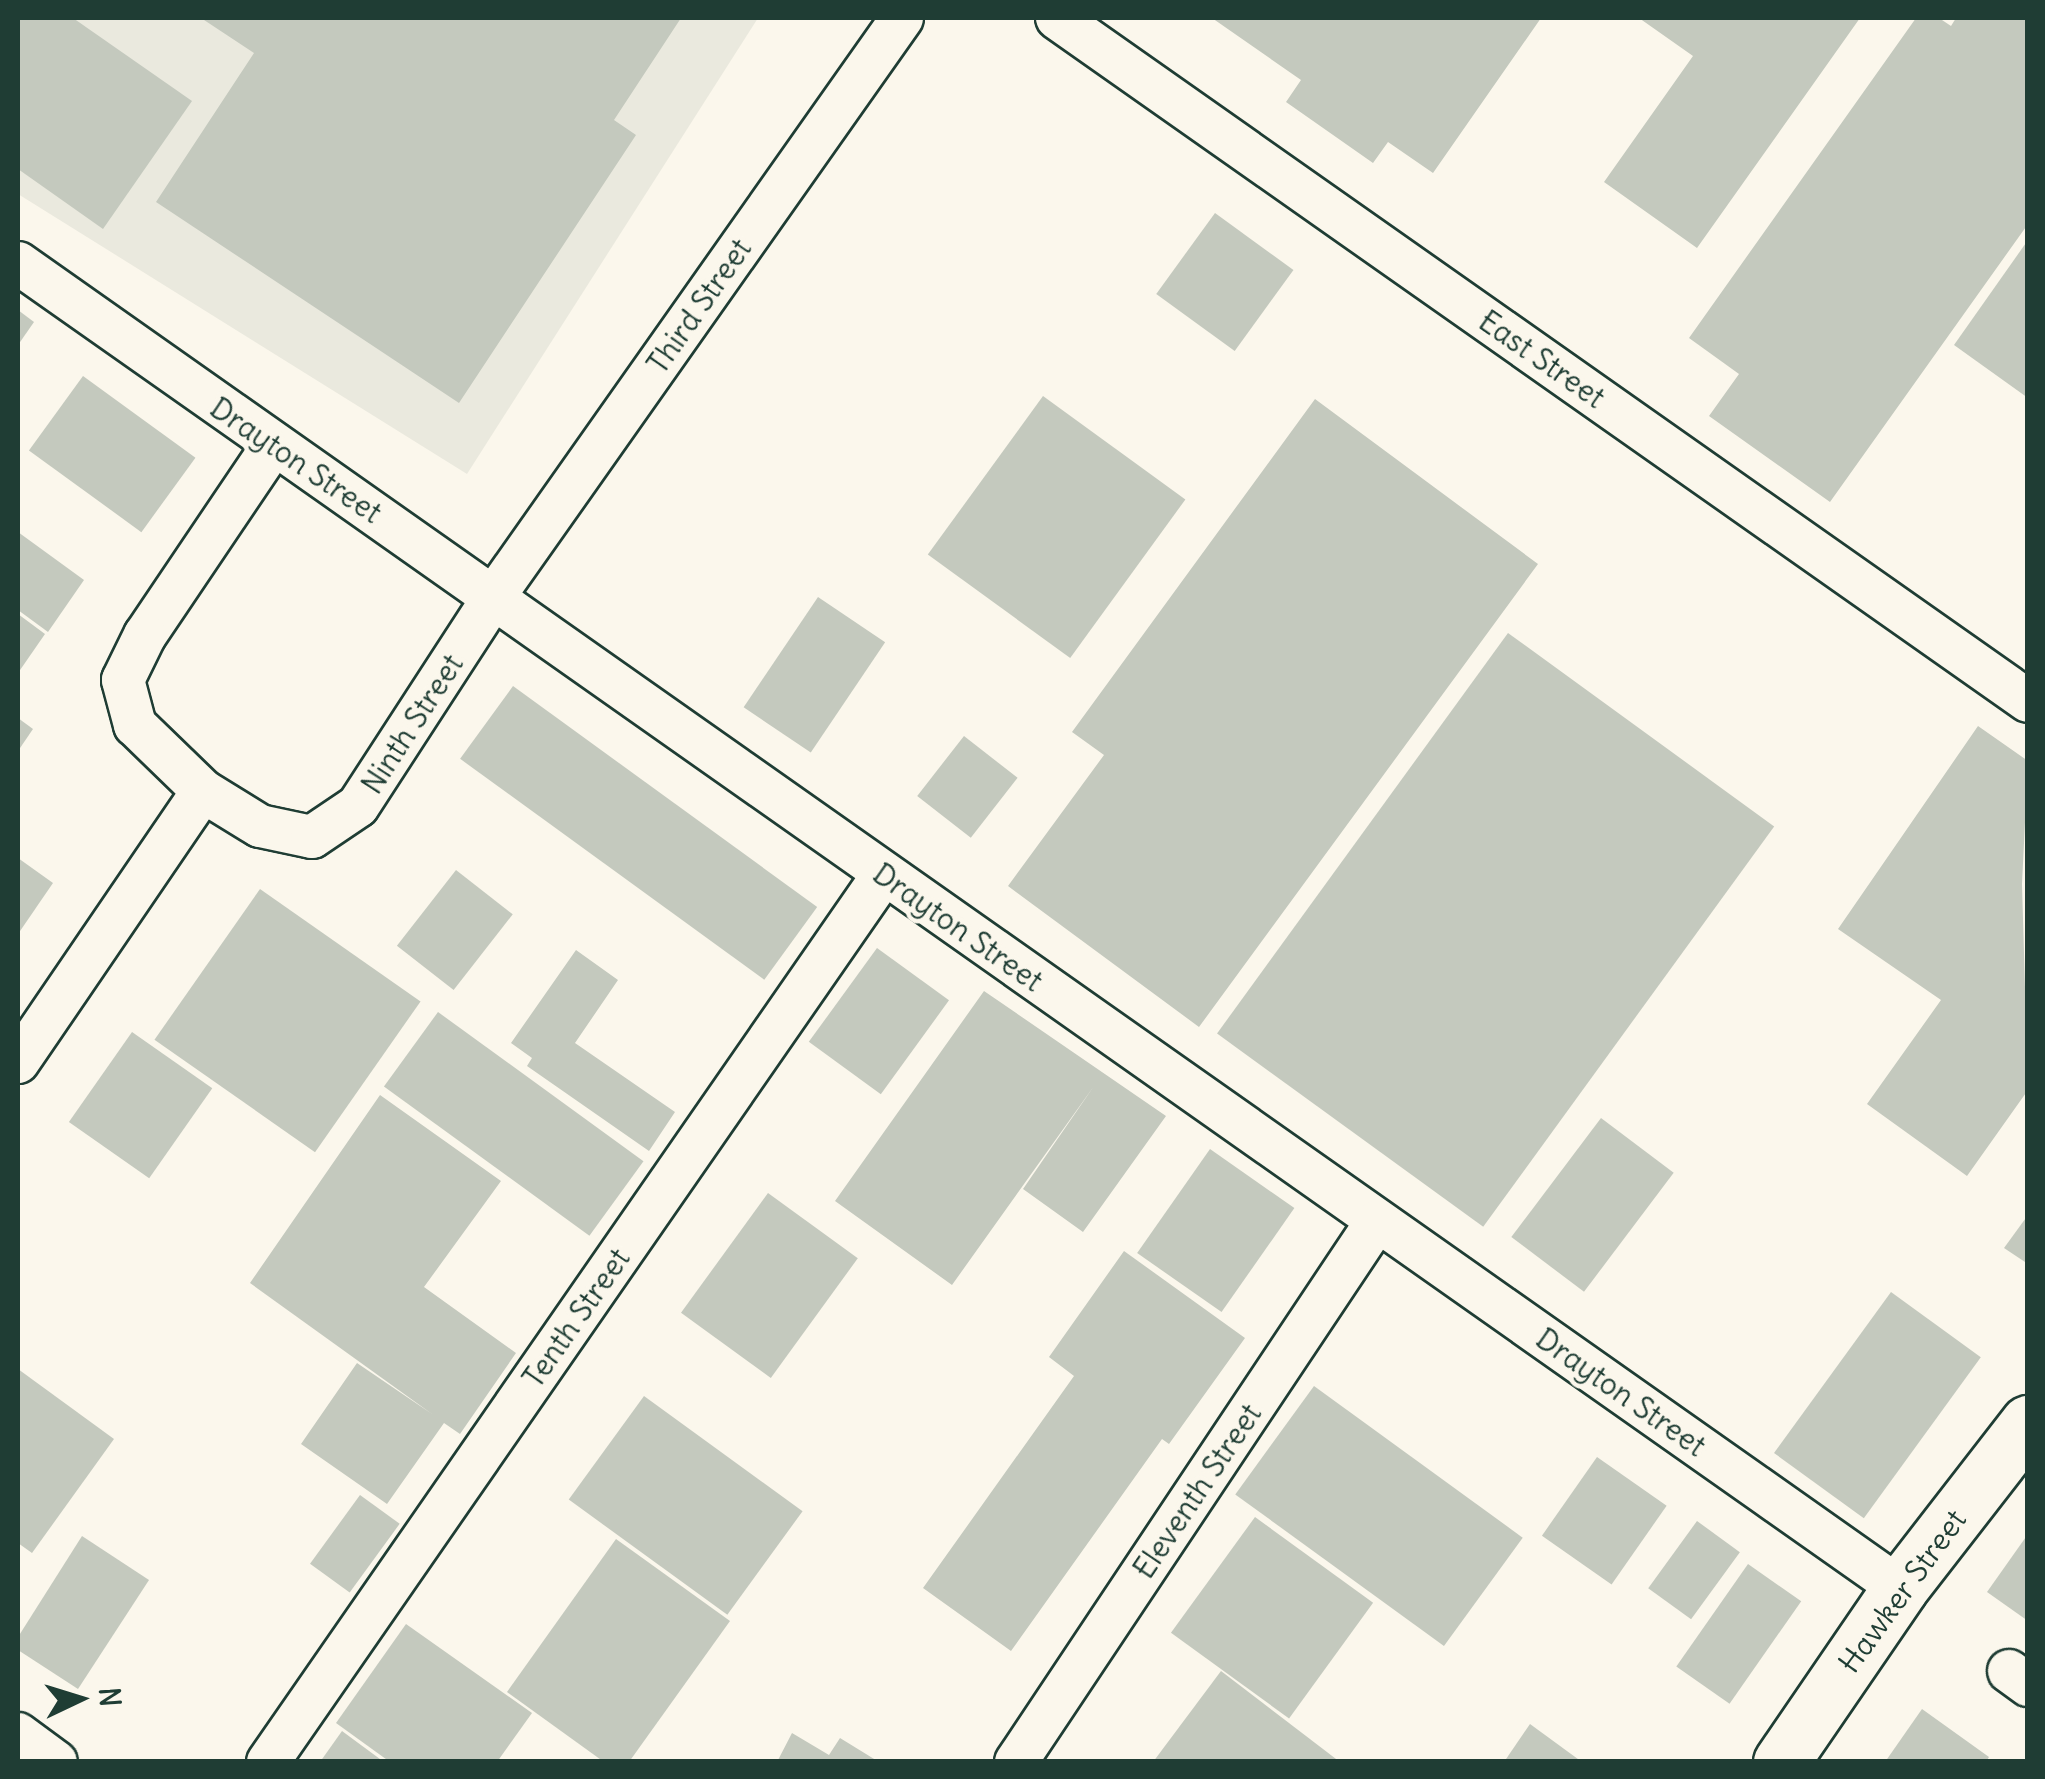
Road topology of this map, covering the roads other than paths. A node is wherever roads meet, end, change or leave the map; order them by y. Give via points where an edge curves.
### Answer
1 (902, 18) edge
2 (1056, 18) edge
3 (18, 263) edge
4 (272, 446) junction
5 (496, 595) junction
6 (2028, 701) edge
7 (203, 791) junction
8 (883, 875) junction
9 (18, 1062) edge
10 (1377, 1222) junction
11 (2028, 1423) edge
12 (1900, 1588) junction
13 (18, 1734) edge
14 (56, 1762) edge
15 (268, 1762) edge
16 (1016, 1762) edge
17 (1780, 1762) edge

1 - 5 street, Third Street
2 - 6 street, East Street
3 - 4 street, Drayton Street
4 - 5 street, Drayton Street
4 - 7 street, Ninth Street via 123,680 135,725
5 - 7 street, Ninth Street via 358,806 312,838 260,826
5 - 8 street, Drayton Street
7 - 9 street
8 - 10 street, Drayton Street
8 - 15 street, Tenth Street
10 - 12 street, Drayton Street
10 - 16 street, Eleventh Street
11 - 12 street, Hawker Street
12 - 17 street, Hawker Street
13 - 14 street

